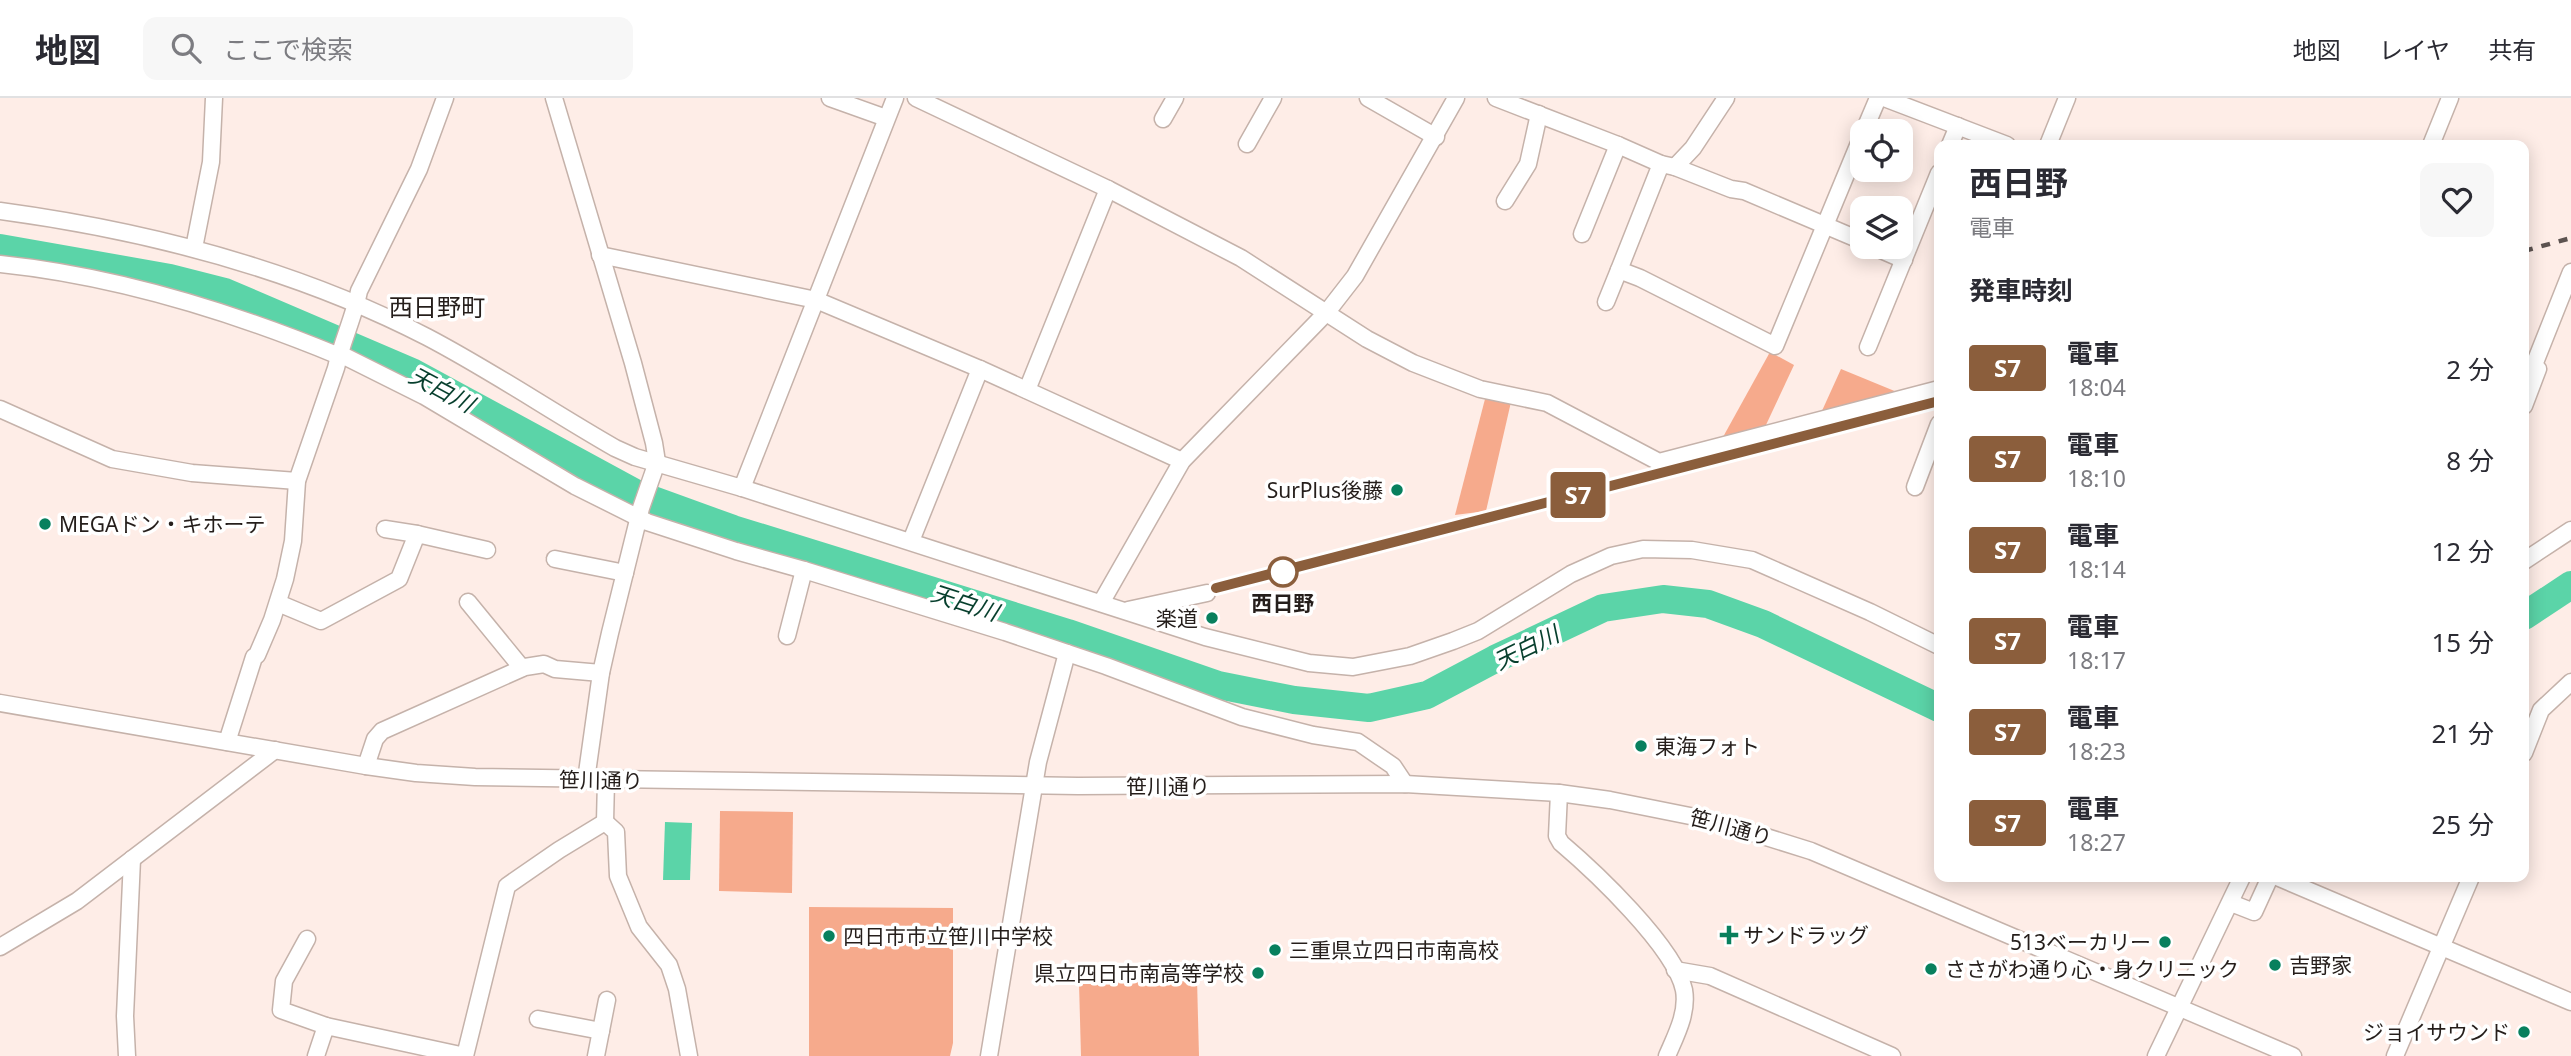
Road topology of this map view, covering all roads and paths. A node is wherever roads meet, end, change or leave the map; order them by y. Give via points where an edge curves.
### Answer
1 (214, 98) edge
2 (445, 98) edge
3 (554, 98) edge
4 (830, 98) edge
5 (895, 98) edge
6 (916, 98) edge
7 (1175, 98) edge
8 (1273, 98) edge
9 (1368, 98) edge
10 (1457, 98) edge
11 (1496, 98) edge
12 (1726, 98) edge
13 (1878, 98) edge
14 (1884, 98) edge
15 (2067, 98) edge
16 (2450, 98) edge
17 (1539, 114) junction
18 (886, 118) junction
19 (1869, 119) edge
20 (1163, 120) dead end
21 (1958, 126) junction
22 (1436, 137) junction
23 (1952, 140) edge
24 (1994, 140) edge
25 (2050, 140) edge
26 (2433, 140) edge
27 (1247, 144) dead end
28 (1618, 145) junction
29 (1850, 165) edge
30 (1668, 166) junction
31 (1934, 185) edge
32 (1108, 189) junction
33 (1505, 201) dead end
34 (0, 211) edge
35 (1825, 226) junction
36 (1582, 234) dead end
37 (1850, 237) edge
38 (194, 248) junction
39 (600, 255) junction
40 (1904, 260) joint
41 (0, 264) edge
42 (1619, 270) junction
43 (2571, 272) edge
44 (816, 300) junction
45 (1605, 302) dead end
46 (355, 308) junction
47 (1327, 313) junction
48 (1868, 347) dead end
49 (339, 353) junction
50 (2529, 363) edge
51 (980, 369) junction
52 (1027, 390) junction
53 (1934, 390) edge
54 (2529, 393) edge
55 (0, 408) edge
56 (1934, 437) edge
57 (1182, 461) junction
58 (657, 462) junction
59 (297, 481) junction
60 (1914, 487) dead end
61 (742, 488) junction
62 (640, 513) junction
63 (385, 529) dead end
64 (2571, 530) edge
65 (417, 534) junction
66 (911, 541) junction
67 (487, 550) dead end
68 (2529, 558) edge
69 (555, 559) dead end
70 (804, 570) junction
71 (625, 573) junction
72 (1207, 593) dead end
73 (468, 602) dead end
74 (278, 603) junction
75 (1101, 603) junction
76 (1126, 611) junction
77 (787, 636) dead end
78 (1934, 644) edge
79 (1067, 653) junction
80 (522, 668) junction
81 (601, 673) junction
82 (2571, 682) edge
83 (0, 703) edge
84 (2529, 740) edge
85 (227, 742) junction
86 (275, 750) junction
87 (366, 766) junction
88 (586, 780) junction
89 (606, 780) junction
90 (1405, 784) junction
91 (1035, 786) junction
92 (1559, 793) junction
93 (605, 822) junction
94 (132, 859) junction
95 (2240, 882) edge
96 (2268, 882) edge
97 (2289, 882) edge
98 (2469, 882) edge
99 (2231, 903) junction
100 (307, 939) dead end
101 (0, 947) edge
102 (2441, 947) junction
103 (1675, 970) junction
104 (607, 1000) dead end
105 (2571, 1002) edge
106 (2181, 1008) junction
107 (538, 1019) dead end
108 (326, 1026) junction
109 (601, 1031) junction
110 (127, 1056) edge
111 (316, 1056) edge
112 (596, 1056) edge
113 (689, 1056) edge
114 (989, 1056) edge
115 (1667, 1056) edge
116 (1892, 1056) edge
117 (2156, 1056) edge
118 (2292, 1056) edge
119 (2395, 1056) edge

1 - 38 street via 211,162
2 - 46 street via 419,169
3 - 39 street
4 - 18 street
5 - 18 street
6 - 32 street
7 - 20 street
8 - 27 street
9 - 22 street
10 - 22 street
11 - 17 street
12 - 30 street via 1693,148
13 - 19 street
14 - 21 street
15 - 25 street
16 - 26 street
17 - 28 street
17 - 33 street via 1528,164
18 - 44 street
21 - 23 street
21 - 24 street
22 - 47 street via 1369,253
28 - 30 street
28 - 36 street
29 - 35 street
30 - 35 street via 1744,191
30 - 42 street
31 - 40 street
32 - 47 street via 1241,258
32 - 52 street
34 - 38 street via 117,229
35 - 37 street
35 - 42 street via 1775,346
38 - 46 street via 267,270
39 - 44 street
39 - 58 street
40 - 48 street
41 - 49 street via 153,292 269,326
42 - 45 street
43 - 50 street
44 - 51 street
44 - 61 street
46 - 49 street
46 - 58 street via 426,337 482,367 615,448
47 - 53 street via 1413,363 1480,389 1546,403 1659,462
47 - 57 street
49 - 59 street
49 - 62 street via 424,396 543,468
50 - 54 street via 2538,369
51 - 52 street
51 - 66 street
52 - 57 street
55 - 59 street via 112,459 192,473
56 - 60 street
57 - 75 street
58 - 61 street
58 - 62 street
59 - 74 street via 293,541
61 - 66 street
62 - 70 street via 736,551
62 - 71 street
63 - 65 street
64 - 68 street
65 - 67 street
65 - 74 street via 399,579 321,621
66 - 75 street
69 - 71 street
70 - 77 street
70 - 79 street
71 - 81 street
72 - 76 street
73 - 80 street
74 - 85 street via 254,657
75 - 76 street
76 - 78 street via 1296,660 1353,667 1410,656 1478,631 1571,574 1611,556 1643,549 1692,550 1752,560
79 - 90 street via 1242,717 1358,742 1393,766
79 - 91 street
80 - 81 street via 544,664
80 - 87 street via 382,731
81 - 88 street
82 - 84 street via 2540,710
83 - 85 street, 笹川通り
85 - 86 street, 笹川通り
86 - 87 street, 笹川通り
86 - 94 street
87 - 88 street, 笹川通り via 475,777
88 - 89 street, 笹川通り
89 - 91 street, 笹川通り
89 - 93 street
90 - 91 street, 笹川通り
90 - 92 street, 笹川通り
91 - 114 street
92 - 103 street via 1557,836 1561,843 1622,900
92 - 106 street, 笹川通り via 1715,821 1811,851
93 - 108 street via 507,886 465,1056
93 - 113 street via 616,832 618,876 639,926 669,965
94 - 101 street via 77,901
94 - 110 street
95 - 99 street
96 - 99 street via 2254,912
97 - 102 street
98 - 102 street
99 - 106 street
100 - 108 street via 284,981 281,1010
102 - 105 street
102 - 119 street
103 - 115 street via 1684,990 1683,1018
103 - 116 street via 1710,976
104 - 109 street
106 - 117 street
106 - 118 street, 笹川通り
107 - 109 street
108 - 111 street
109 - 112 street

